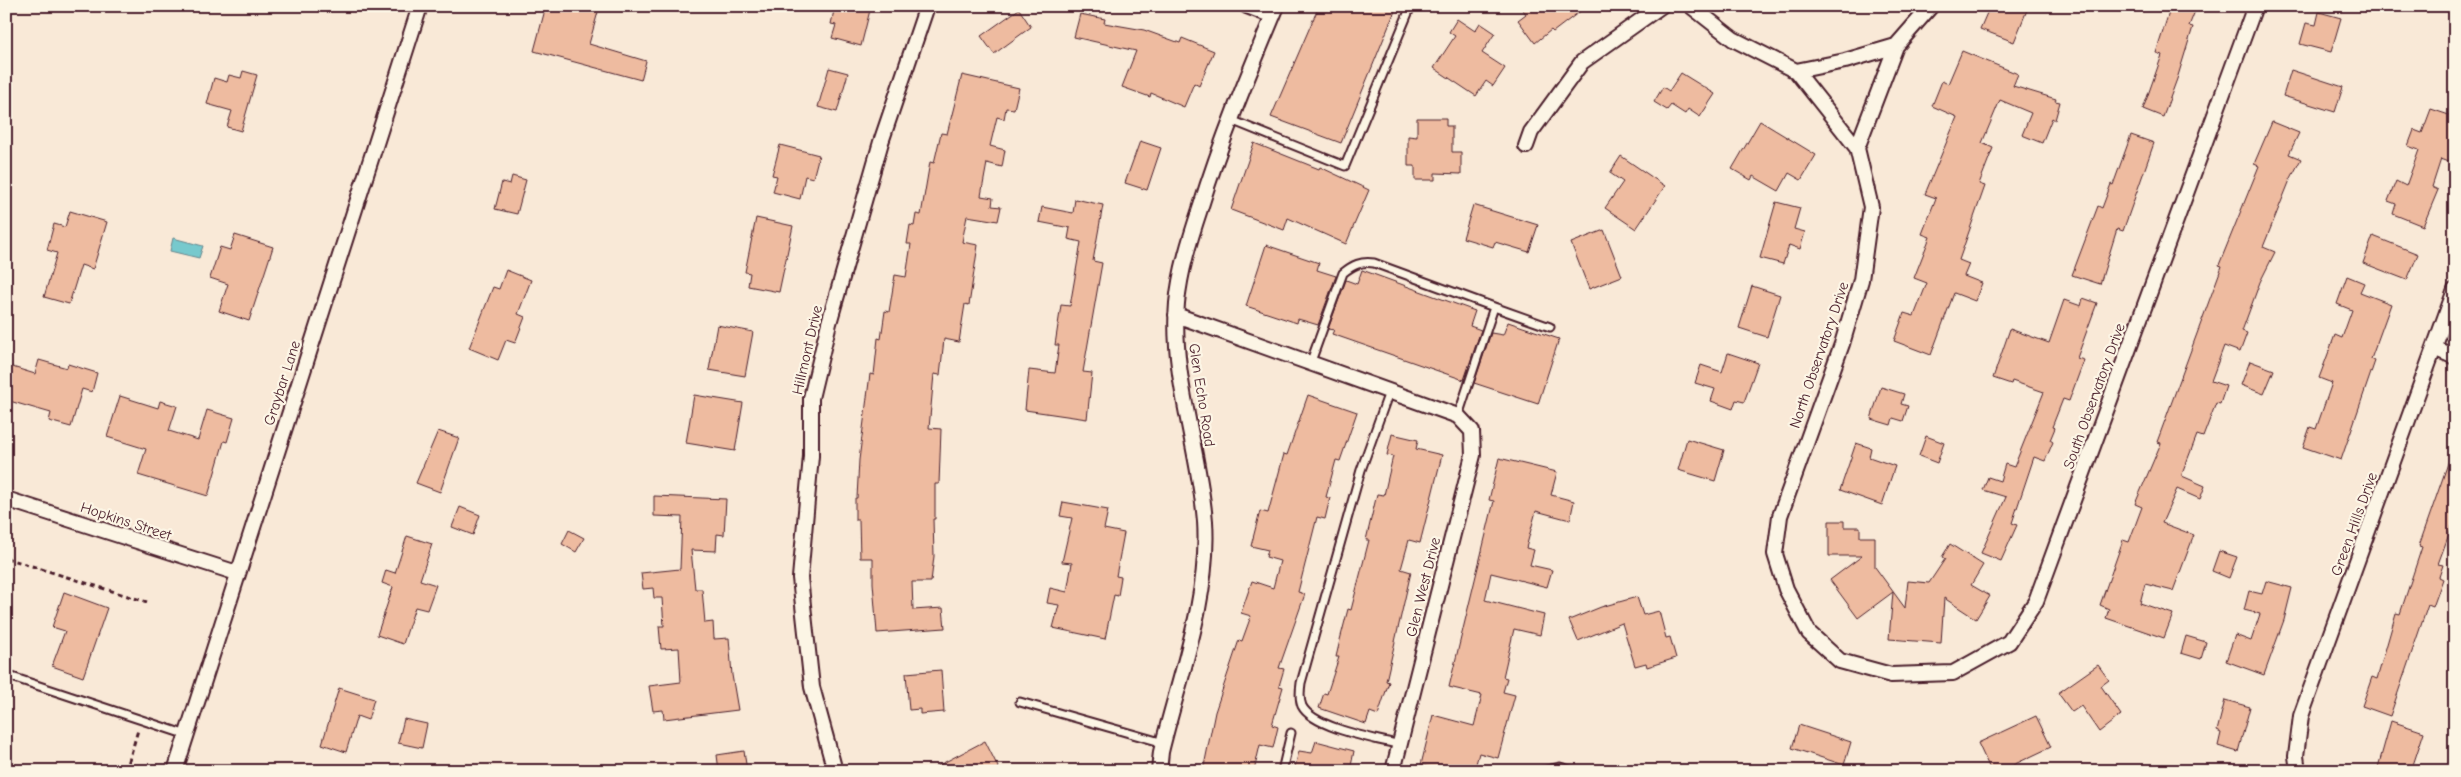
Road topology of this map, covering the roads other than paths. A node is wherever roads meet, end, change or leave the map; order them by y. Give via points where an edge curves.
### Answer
1 (420, 6) edge
2 (927, 6) edge
3 (1247, 6) edge
4 (1411, 6) edge
5 (1662, 6) edge
6 (1691, 6) edge
7 (1930, 6) edge
8 (2255, 6) edge
9 (1275, 11) edge
10 (1896, 46) junction
11 (1796, 71) junction
12 (1231, 120) junction
13 (1526, 146) dead end
14 (1857, 148) junction
15 (2455, 290) edge
16 (1494, 307) junction
17 (1176, 315) junction
18 (1550, 327) dead end
19 (2434, 348) junction
20 (2455, 357) edge
21 (1310, 364) junction
22 (1389, 392) junction
23 (1458, 416) junction
24 (6, 499) edge
25 (237, 573) junction
26 (1859, 664) joint
27 (6, 675) edge
28 (1020, 702) dead end
29 (1291, 733) dead end
30 (186, 735) junction
31 (1164, 742) junction
32 (1400, 745) junction
33 (175, 771) edge
34 (835, 771) edge
35 (1159, 771) edge
36 (1282, 771) edge
37 (1393, 771) edge
38 (1542, 771) edge
39 (1573, 771) edge
40 (2298, 771) edge

1 - 25 street, Graybar Lane
2 - 34 street, Hillmont Drive via 881,142 811,398 811,456 800,578 812,687
3 - 9 street
4 - 12 lane via 1345,166
5 - 13 street via 1582,62 1531,132
6 - 11 street, North Observatory Drive via 1733,39
7 - 10 street
8 - 26 street, South Observatory Drive via 2036,601 2009,642 1953,673 1891,675
9 - 12 street, Glen Echo Road
10 - 11 street
10 - 14 street
11 - 14 street, North Observatory Drive
12 - 17 street, Glen Echo Road via 1188,248
14 - 26 street, North Observatory Drive via 1871,207 1861,280 1842,344 1780,516 1775,554 1786,589 1809,633 1840,661
15 - 19 street, Green Hills Drive
16 - 18 lane
16 - 21 lane via 1365,261 1343,273
16 - 23 lane
17 - 21 street
17 - 31 street, Glen Echo Road via 1177,356 1202,493 1205,551 1199,603
19 - 20 street
19 - 40 street, Green Hills Drive via 2301,716 2296,756
21 - 22 street
22 - 23 street
22 - 32 lane via 1333,562 1301,683 1300,698 1303,707 1316,720
23 - 32 street, Glen West Drive via 1472,432 1473,455
24 - 25 street, Hopkins Street
25 - 30 street, Graybar Lane
27 - 30 lane
28 - 31 lane
29 - 36 lane
30 - 33 street, Graybar Lane
31 - 35 street, Glen Echo Road
32 - 37 street, Glen West Drive
38 - 39 lane via 1560,767

